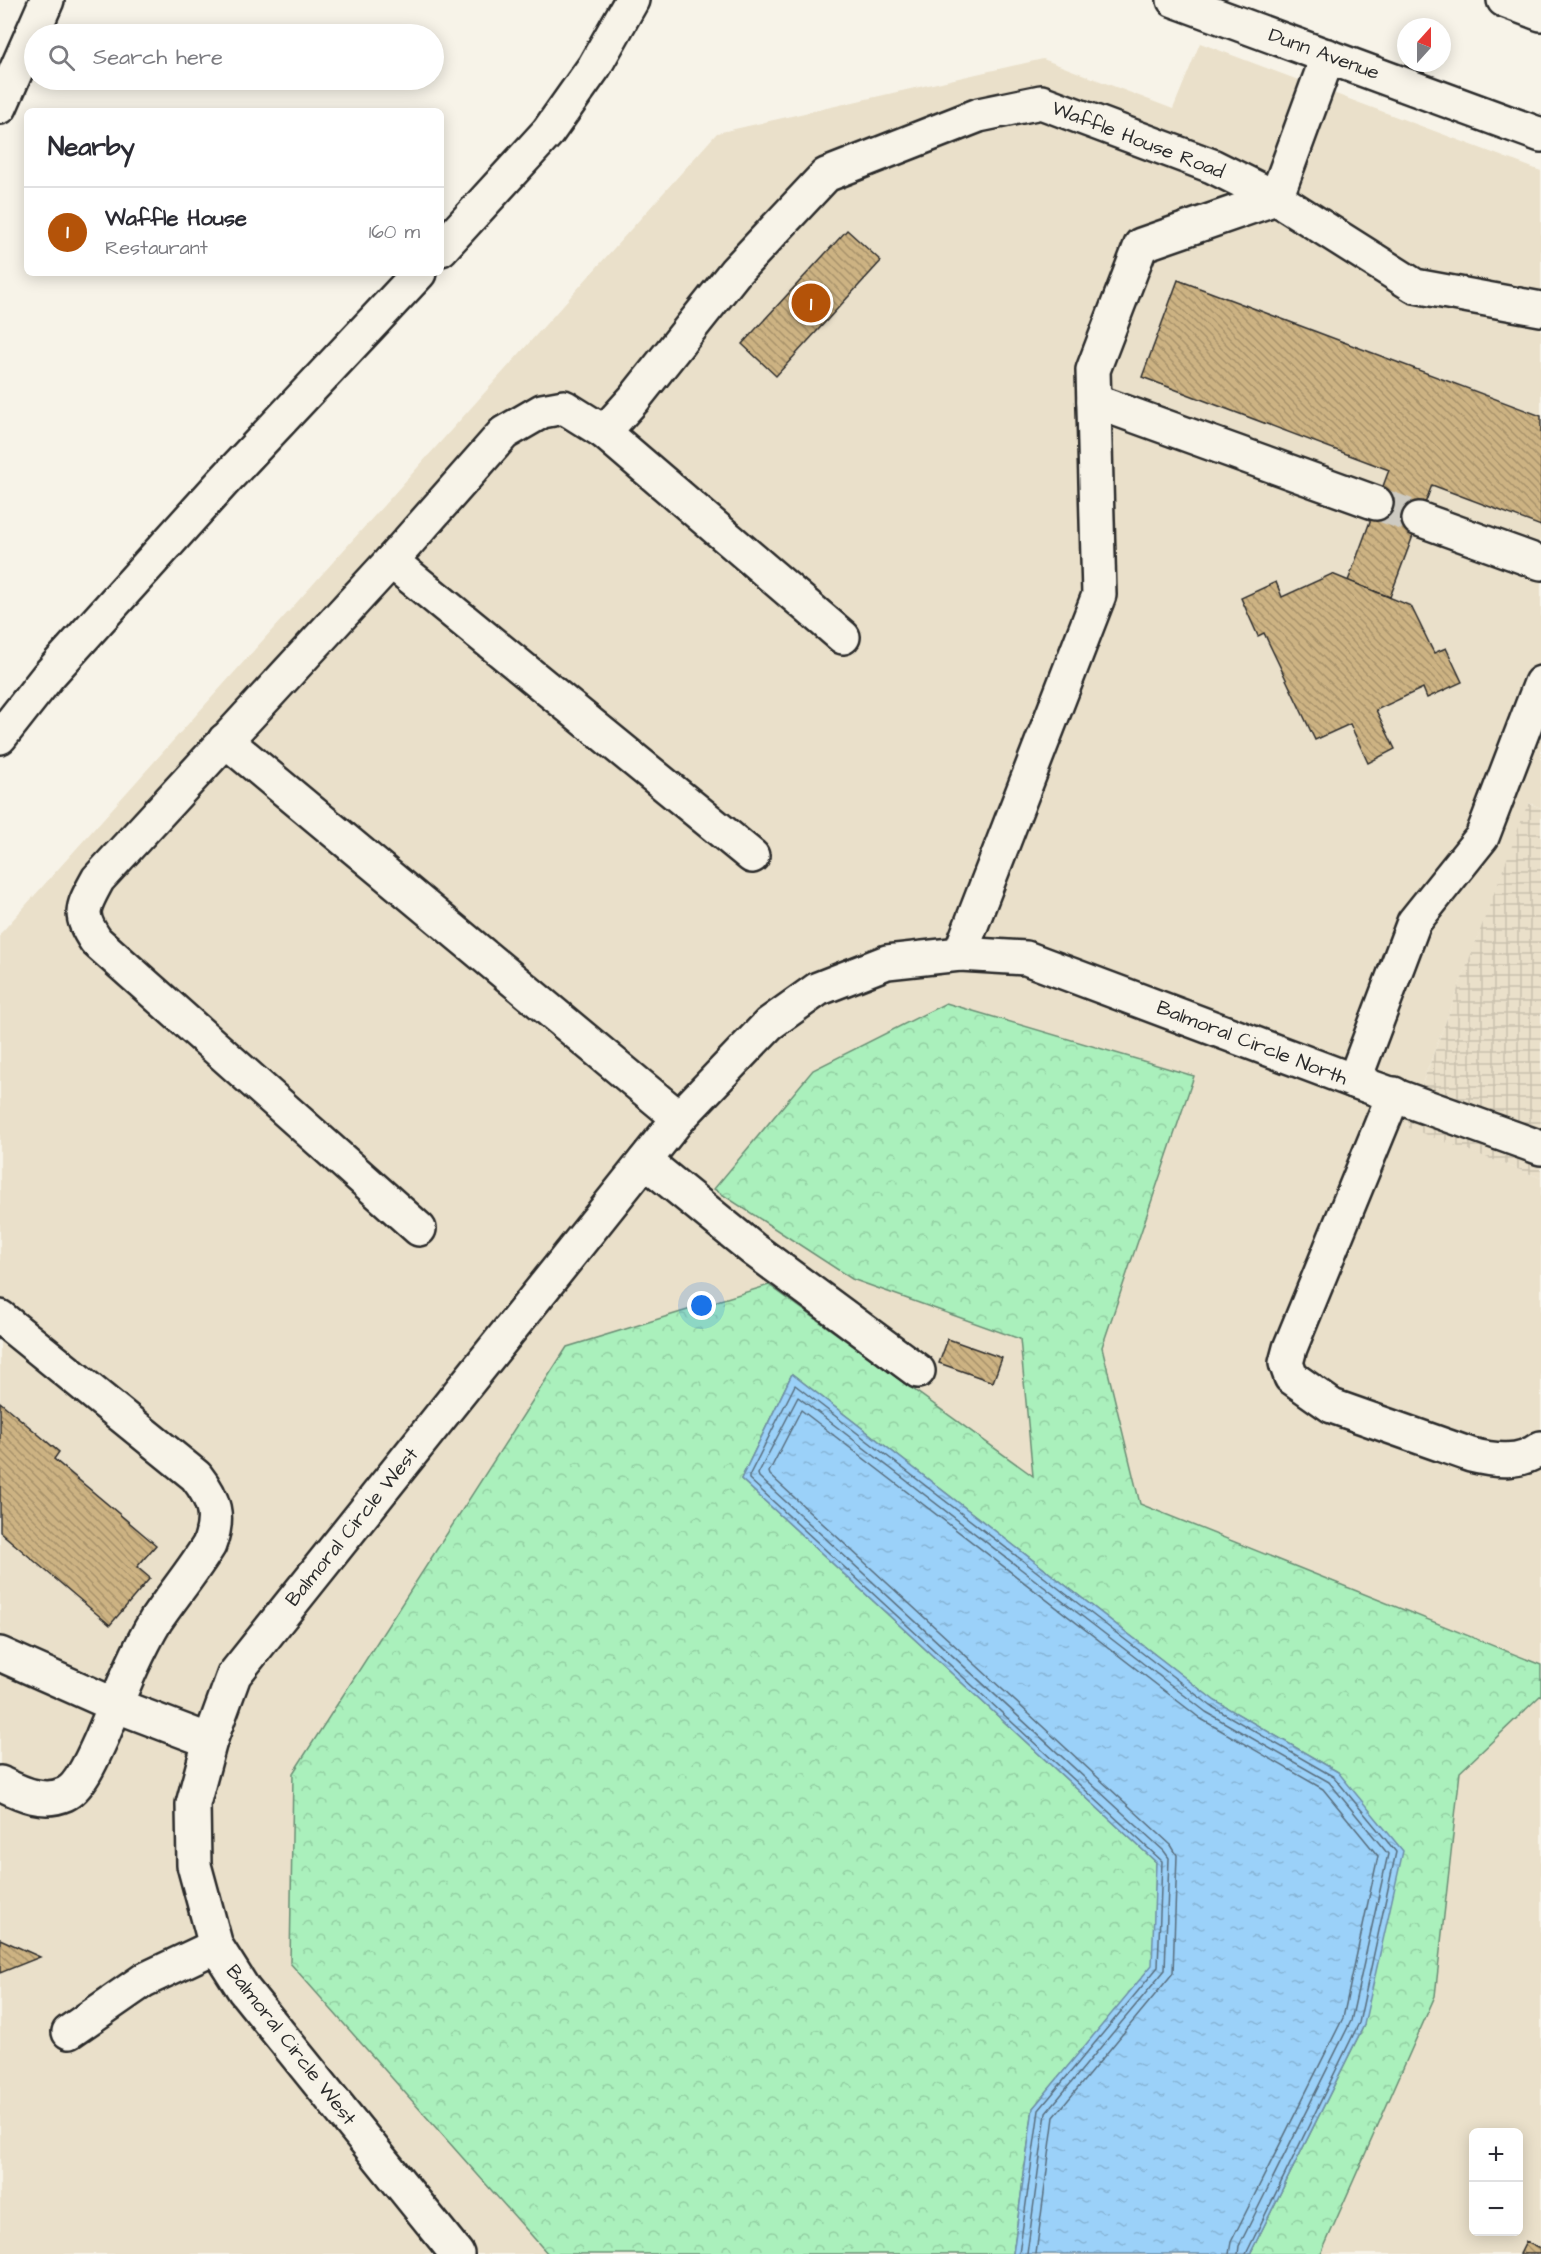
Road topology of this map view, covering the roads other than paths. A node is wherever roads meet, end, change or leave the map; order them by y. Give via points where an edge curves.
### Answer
1 (47, 0) edge
2 (632, 0) edge
3 (1174, 0) edge
4 (1504, 0) edge
5 (1541, 14) edge
6 (37, 24) edge
7 (24, 53) edge
8 (1328, 56) junction
9 (0, 108) edge
10 (1541, 135) edge
11 (1276, 198) junction
12 (444, 246) edge
13 (415, 276) edge
14 (1541, 309) edge
15 (1094, 401) junction
16 (604, 432) junction
17 (1376, 503) tunnel mouth
18 (1419, 519) tunnel mouth
19 (391, 561) junction
20 (1541, 563) edge
21 (843, 637) dead end
22 (1541, 683) edge
23 (0, 737) edge
24 (225, 740) junction
25 (752, 856) dead end
26 (960, 954) junction
27 (1354, 1081) junction
28 (1394, 1094) junction
29 (679, 1118) junction
30 (1541, 1148) edge
31 (645, 1161) junction
32 (419, 1229) dead end
33 (0, 1317) edge
34 (918, 1371) dead end
35 (1541, 1448) edge
36 (0, 1630) edge
37 (0, 1654) edge
38 (63, 1682) junction
39 (116, 1705) junction
40 (210, 1741) junction
41 (0, 1783) edge
42 (216, 1946) junction
43 (69, 2032) dead end
44 (457, 2254) edge

1 - 6 main road
2 - 12 main road via 594,67 548,132
3 - 8 main road, Dunn Avenue
4 - 5 main road
7 - 9 main road
8 - 10 main road, Dunn Avenue
8 - 11 main road
11 - 14 main road, Waffle House Road via 1415,286
11 - 15 main road via 1141,245 1093,370
11 - 16 main road, Waffle House Road via 1212,166 1041,102 979,115 825,175 735,272
13 - 23 main road via 48,676
15 - 17 main road
15 - 26 main road via 1099,595
16 - 19 main road via 564,407 542,411 504,434
16 - 21 main road
18 - 20 main road
19 - 24 main road
19 - 25 main road
22 - 27 main road via 1482,837 1414,922
24 - 29 main road
24 - 32 main road via 98,879 85,902 84,923 96,941
26 - 27 main road, Balmoral Circle North via 1026,958
26 - 29 main road, Balmoral Circle West via 887,962 818,989 769,1024
27 - 28 main road, Balmoral Circle North
28 - 30 main road, Balmoral Circle North
28 - 35 main road via 1290,1348 1286,1363 1291,1377 1332,1406 1471,1455 1517,1459
29 - 31 main road, Balmoral Circle West
31 - 34 main road via 753,1250
31 - 40 main road, Balmoral Circle West via 234,1675
33 - 39 main road via 196,1476 210,1493 215,1513 209,1545 157,1620
36 - 38 main road
37 - 38 main road
38 - 39 main road
39 - 40 main road
39 - 41 main road via 93,1758 68,1793 46,1799
40 - 42 main road, Balmoral Circle West via 193,1804 194,1865
42 - 43 main road via 144,1980
42 - 44 main road, Balmoral Circle West via 244,1990

